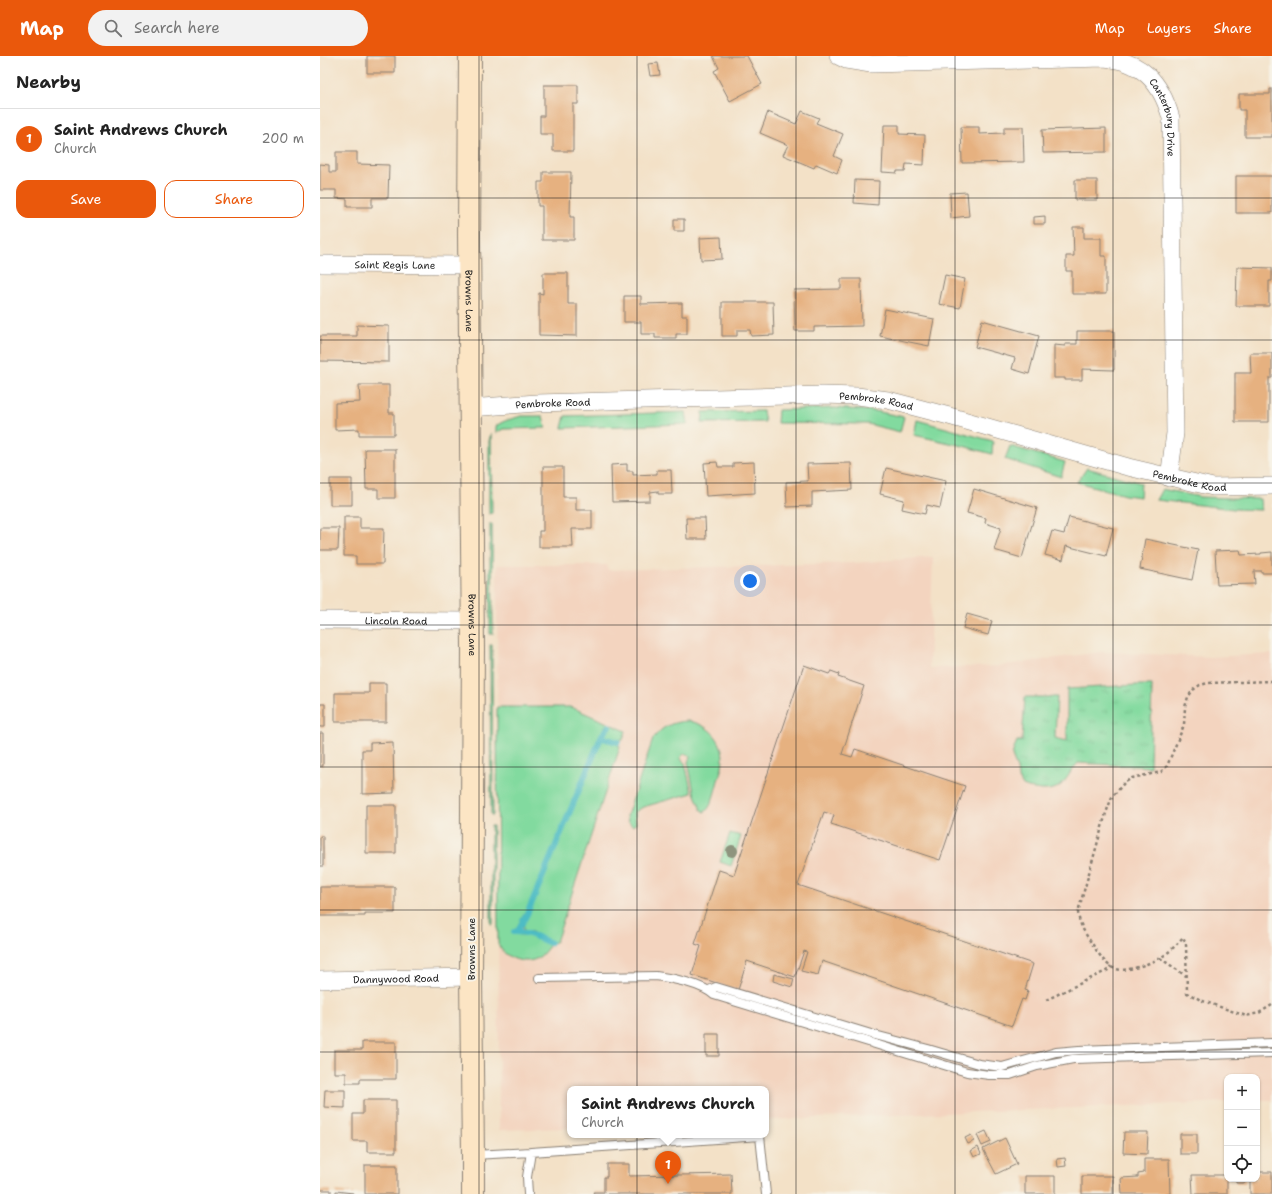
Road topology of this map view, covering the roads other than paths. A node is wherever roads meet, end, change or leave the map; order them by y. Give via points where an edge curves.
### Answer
1 (470, 56) edge
2 (838, 56) edge
3 (320, 264) edge
4 (470, 265) junction
5 (470, 408) junction
6 (1169, 478) junction
7 (1272, 486) edge
8 (320, 620) edge
9 (472, 621) junction
10 (471, 977) junction
11 (539, 978) dead end
12 (320, 980) edge
13 (709, 990) junction
14 (1272, 1043) edge
15 (1272, 1053) edge
16 (732, 1138) edge
17 (760, 1138) edge
18 (532, 1152) junction
19 (474, 1155) junction
20 (473, 1194) edge
21 (528, 1194) edge
22 (766, 1194) edge

1 - 4 street, Browns Lane
2 - 6 street, Canterbury Drive via 846,60 871,64 1104,58 1130,63 1154,81 1162,92 1171,118 1175,433
3 - 4 street, Saint Regis Lane
4 - 5 street, Browns Lane
5 - 6 street, Pembroke Road via 553,403 857,396 888,400 950,416
5 - 9 street, Browns Lane
6 - 7 street, Pembroke Road via 1213,487
8 - 9 street, Lincoln Road
9 - 10 street, Browns Lane
10 - 12 street, Dannywood Road
10 - 19 street, Browns Lane
11 - 13 lane via 656,976 673,978
13 - 14 lane via 716,987 871,1034 993,1067 1002,1067 1056,1052 1079,1050
13 - 15 lane via 714,995 886,1048 967,1072 989,1075 1010,1075 1037,1066 1073,1059
16 - 18 lane
17 - 22 lane
18 - 19 lane
18 - 21 lane via 527,1177
19 - 20 street, Browns Lane

